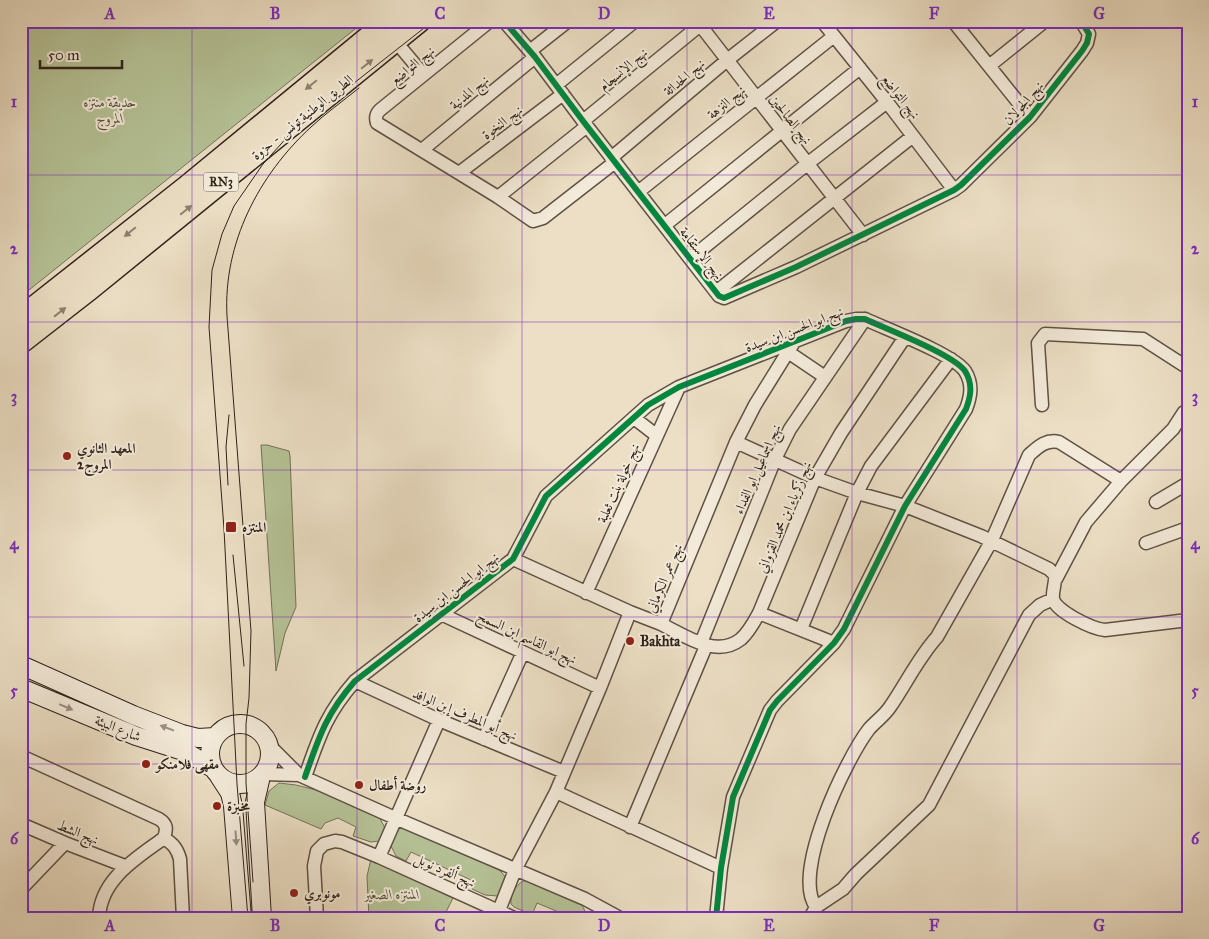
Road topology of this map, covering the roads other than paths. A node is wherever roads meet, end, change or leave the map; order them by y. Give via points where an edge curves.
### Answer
1 (419, 21) edge
2 (490, 21) edge
3 (504, 21) edge
4 (568, 21) edge
5 (635, 21) edge
6 (777, 21) edge
7 (822, 21) edge
8 (953, 21) edge
9 (1045, 21) edge
10 (1081, 21) edge
11 (701, 23) edge
12 (389, 30) edge
13 (834, 36) junction
14 (532, 54) junction
15 (726, 61) junction
16 (989, 66) junction
17 (860, 68) junction
18 (423, 74) junction
19 (559, 89) junction
20 (755, 98) junction
21 (888, 102) junction
22 (1030, 117) junction
23 (585, 124) junction
24 (782, 130) junction
25 (913, 136) junction
26 (422, 150) junction
27 (613, 160) junction
28 (807, 164) junction
29 (459, 174) junction
30 (954, 190) junction
31 (638, 192) junction
32 (498, 197) junction
33 (835, 198) junction
34 (665, 225) junction
35 (863, 235) junction
36 (691, 258) junction
37 (716, 292) junction
38 (21, 318) edge
39 (865, 319) junction
40 (905, 337) junction
41 (21, 342) edge
42 (791, 347) junction
43 (951, 359) junction
44 (1188, 368) edge
45 (825, 377) junction
46 (679, 387) junction
47 (1042, 405) dead end
48 (1184, 412) dead end
49 (634, 418) junction
50 (656, 436) junction
51 (736, 442) junction
52 (775, 459) junction
53 (815, 478) junction
54 (1121, 481) junction
55 (1188, 483) edge
56 (857, 493) junction
57 (1156, 502) dead end
58 (905, 506) junction
59 (1188, 528) edge
60 (992, 540) junction
61 (1146, 543) dead end
62 (513, 559) junction
63 (1056, 579) junction
64 (586, 593) junction
65 (1053, 599) junction
66 (630, 612) junction
67 (441, 614) junction
68 (759, 614) junction
69 (1188, 620) edge
70 (661, 624) junction
71 (801, 629) junction
72 (834, 644) junction
73 (703, 645) junction
74 (523, 652) junction
75 (21, 666) edge
76 (355, 681) junction
77 (21, 688) edge
78 (600, 688) junction
79 (439, 720) junction
80 (215, 737) junction
81 (484, 739) junction
82 (269, 744) junction
83 (21, 756) edge
84 (216, 772) junction
85 (564, 772) junction
86 (262, 775) junction
87 (302, 776) junction
88 (556, 792) junction
89 (395, 818) junction
90 (21, 824) edge
91 (630, 827) junction
92 (164, 838) junction
93 (65, 843) junction
94 (379, 857) junction
95 (125, 866) junction
96 (721, 868) junction
97 (515, 870) junction
98 (21, 889) edge
99 (813, 912) edge
100 (497, 914) edge
101 (99, 918) edge
102 (183, 918) edge
103 (242, 918) edge
104 (262, 918) edge
105 (317, 918) edge
106 (514, 918) edge
107 (620, 918) edge
108 (716, 918) edge

1 - 12 highway, الطريق الوطنية تونس - حزوة / RN3
2 - 18 street, نهج التواضع
3 - 14 street, نهج الإستقامة
4 - 14 street, نهج المدنية
5 - 19 street, نهج النخوة
6 - 15 street, نهج الحداثة
7 - 13 street, نهج التواضع
8 - 16 street
9 - 16 street
10 - 22 street, نهج الجولان via 1089,34 1087,43
11 - 15 street, نهج الصالحين
11 - 23 street, نهج الإنسجام
12 - 18 street
12 -> 38 highway, الطريق الوطنية تونس - حزوة / RN3
41 -> 12 highway, الطريق الوطنية تونس - حزوة / RN3 via 89,289
13 - 17 street, نهج التواضع
13 - 20 street, نهج النزهة
14 - 19 street, نهج الإستقامة
14 - 26 street, نهج المدنية
15 - 20 street, نهج الصالحين
15 - 27 street, نهج الحداثة
16 - 22 street
17 - 21 street, نهج التواضع
17 - 24 street
18 - 26 street, نهج التواضع via 376,114 382,127
19 - 23 street, نهج الإستقامة
19 - 29 street, نهج النخوة
20 - 24 street, نهج الصالحين
20 - 31 street, نهج النزهة
21 - 25 street, نهج التواضع
21 - 28 street
22 - 30 street, نهج الجولان
23 - 27 street, نهج الإستقامة
23 - 32 street, نهج الإنسجام
24 - 28 street, نهج الصالحين
24 - 34 street
25 - 30 street, نهج التواضع
25 - 33 street
26 - 29 street
27 - 31 street, نهج الإستقامة
27 - 32 street, نهج الحداثة via 539,220 529,219
28 - 33 street, نهج الصالحين
28 - 36 street
29 - 32 street
30 - 35 street, نهج الإستقامة
31 - 34 street, نهج الإستقامة
33 - 35 street, نهج الصالحين
33 - 37 street
34 - 36 street, نهج الإستقامة
35 - 37 street, نهج الإستقامة via 730,297 722,298
36 - 37 street, نهج الإستقامة
39 - 40 street, نهج ابو الحسن ابن سيدة
39 - 42 street, نهج ابو الحسن ابن سيدة via 846,321
39 - 45 street, نهج اسماعيل ابو الفداء
40 - 43 street, نهج ابو الحسن ابن سيدة
40 - 53 street, نهج زكرياء ابن محمد القزواني
42 - 45 street
42 - 46 street, نهج ابو الحسن ابن سيدة
42 - 51 street, نهج عمر الكرماني
43 - 56 street via 871,466
43 - 58 street, نهج ابو الحسن ابن سيدة via 964,371 971,395 966,409
44 - 47 street via 1143,339 1045,334 1038,342
45 - 52 street, نهج اسماعيل ابو الفداء via 790,429
46 - 49 street, نهج ابو الحسن ابن سيدة via 648,405
46 - 50 street, نهج خولة بنت ثعلبة
48 - 54 street via 1173,429
49 - 50 street
49 - 62 street, نهج ابو الحسن ابن سيدة via 546,496
50 - 64 street, نهج خولة بنت ثعلبة
51 - 52 street
51 - 70 street, نهج عمر الكرماني
52 - 53 street
52 - 73 street, نهج اسماعيل ابو الفداء
53 - 56 street
53 - 68 street, نهج زكرياء ابن محمد القزواني
54 - 60 street via 1059,442 1053,440 1038,446 1029,455
54 - 63 street via 1086,522
55 - 57 street
56 - 58 street
56 - 71 street
58 - 60 street
58 - 72 street, نهج ابو الحسن ابن سيدة
59 - 61 street
60 - 63 street via 1054,572
60 - 99 street via 937,637 890,709 870,729 855,753 830,803 813,853 809,888
62 - 64 street
62 - 67 street, نهج ابو الحسن ابن سيدة
63 - 65 street
64 - 66 street
65 - 69 street via 1062,610 1096,629
65 - 99 street via 1029,615 929,805 843,889
66 - 70 street, نهج عمر الكرماني
66 - 78 street, نهج عمر الكرماني
67 - 74 street, نهج ابو القاسم ابن السمح
67 - 76 street, نهج ابو الحسن ابن سيدة
68 - 71 street
68 - 73 street, نهج زكرياء ابن محمد القزواني via 740,640 720,647
70 - 73 street
71 - 72 street
72 - 96 street, نهج ابو الحسن ابن سيدة via 770,710 732,798
73 - 91 street, نهج اسماعيل ابو الفداء
74 - 78 street, نهج ابو القاسم ابن السمح
74 - 81 street
80 -> 75 street, شارع البيئة via 198,738 182,734
76 - 79 street, نهج أبو المطرف إبن الوافد
76 - 87 street, نهج ابو الحسن ابن سيدة via 328,717
77 -> 84 street, شارع البيئة via 136,736 186,752
78 - 85 street, نهج عمر الكرماني
79 - 81 street, نهج أبو المطرف إبن الوافد
79 - 89 street
80 - 82 street via 228,726 246,724 257,728
80 - 84 street via 210,753
81 - 85 street, نهج أبو المطرف إبن الوافد
82 - 86 street via 269,760
82 - 87 street, نهج ألفرد نوبل
83 - 92 street via 158,819 166,825
84 - 86 street via 237,784 254,781
84 -> 103 street via 230,793 233,806
85 - 88 street, نهج عمر الكرماني
86 - 87 street, نهج ألفرد نوبل
86 - 104 street via 255,802
87 - 89 street, نهج ألفرد نوبل
88 - 91 street
88 - 97 street, نهج عمر الكرماني
89 - 94 street
89 - 97 street, نهج ألفرد نوبل
90 - 93 street, نهج الشط
91 - 96 street
92 - 95 street
92 - 102 street via 178,850
93 - 95 street, نهج الشط
93 - 98 street
94 - 100 street, نهج ألفرد نوبل
94 - 105 street, نهج ألفرد نوبل via 342,842 324,844 317,851 314,866
95 - 101 street via 103,897
96 - 108 street, نهج ابو الحسن ابن سيدة
97 - 100 street
97 - 107 street, نهج ألفرد نوبل via 585,899
100 - 106 street, نهج ألفرد نوبل

